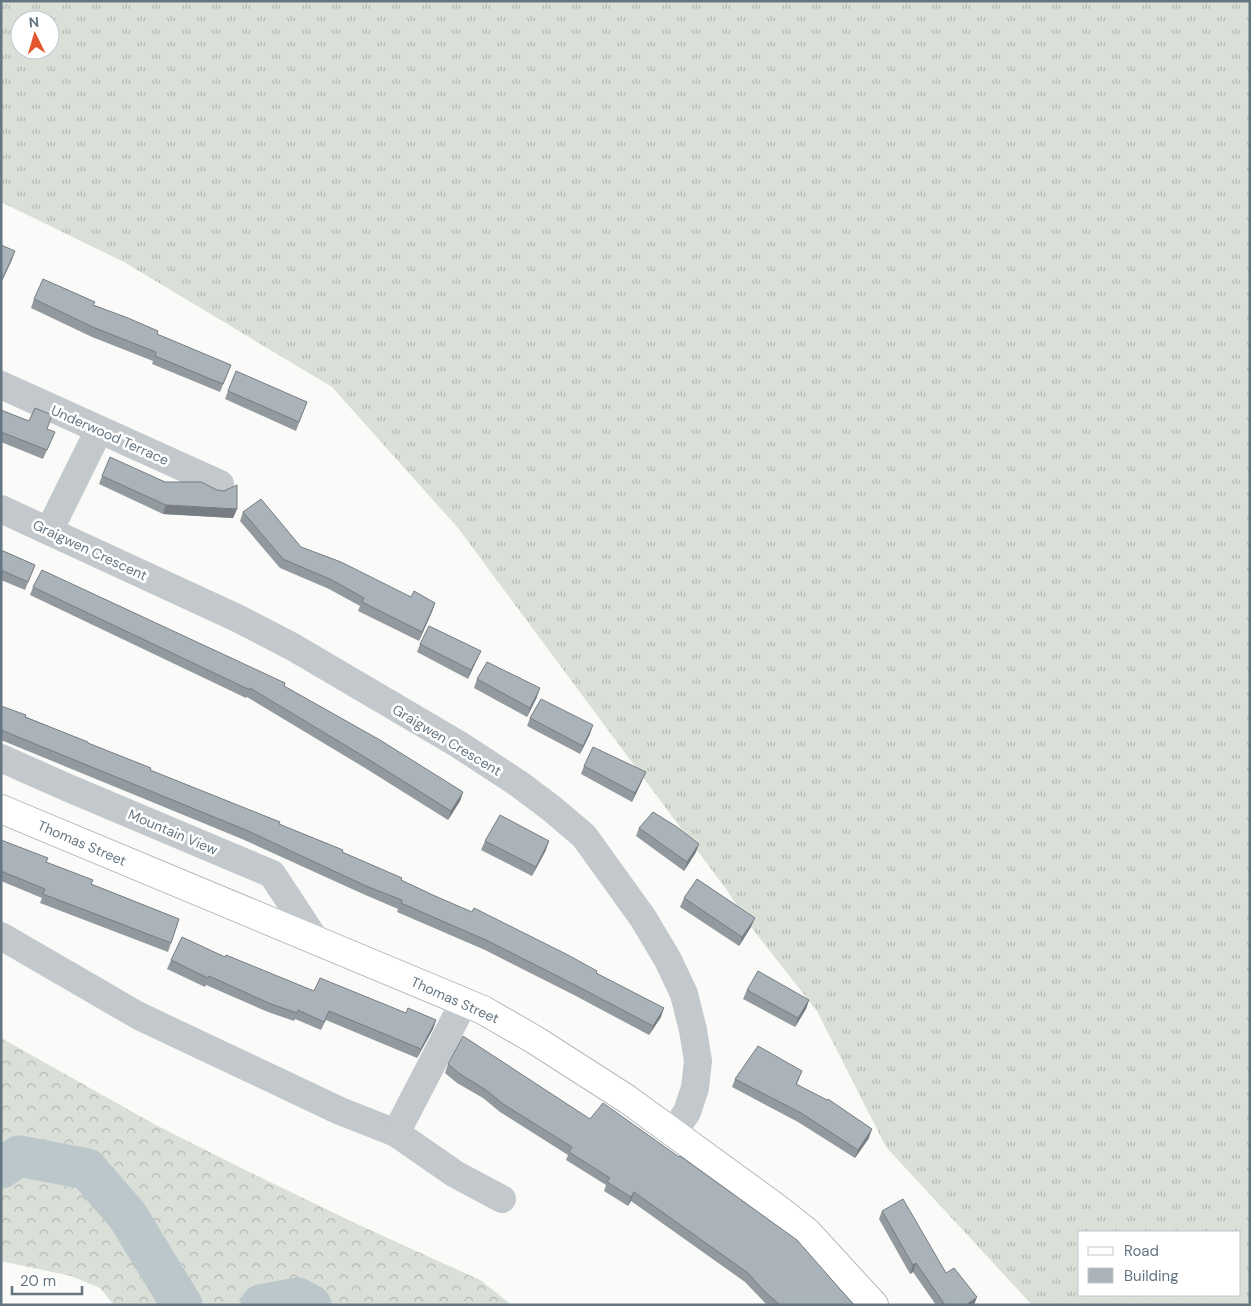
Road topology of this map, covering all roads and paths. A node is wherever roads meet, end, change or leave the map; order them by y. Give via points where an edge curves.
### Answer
1 (1, 385) edge
2 (99, 430) junction
3 (220, 484) dead end
4 (1, 510) edge
5 (49, 531) junction
6 (1, 758) edge
7 (1, 809) edge
8 (1, 936) edge
9 (316, 940) junction
10 (464, 1002) junction
11 (396, 1133) junction
12 (673, 1134) junction
13 (502, 1199) dead end
14 (874, 1305) edge

1 - 2 street, Underwood Terrace
2 - 3 street, Underwood Terrace
2 - 5 street
4 - 5 street, Graigwen Crescent
5 - 12 street, Graigwen Crescent via 293,647 458,744 551,808 584,836 643,918 684,994 698,1061 695,1088 687,1112
6 - 9 street, Mountain View via 272,874
7 - 9 main road, Thomas Street
8 - 11 street via 139,1016 340,1111
9 - 10 main road, Thomas Street
10 - 11 street
10 - 12 main road, Thomas Street via 559,1055 627,1099
11 - 13 street via 455,1174
12 - 14 main road, Thomas Street via 807,1232

